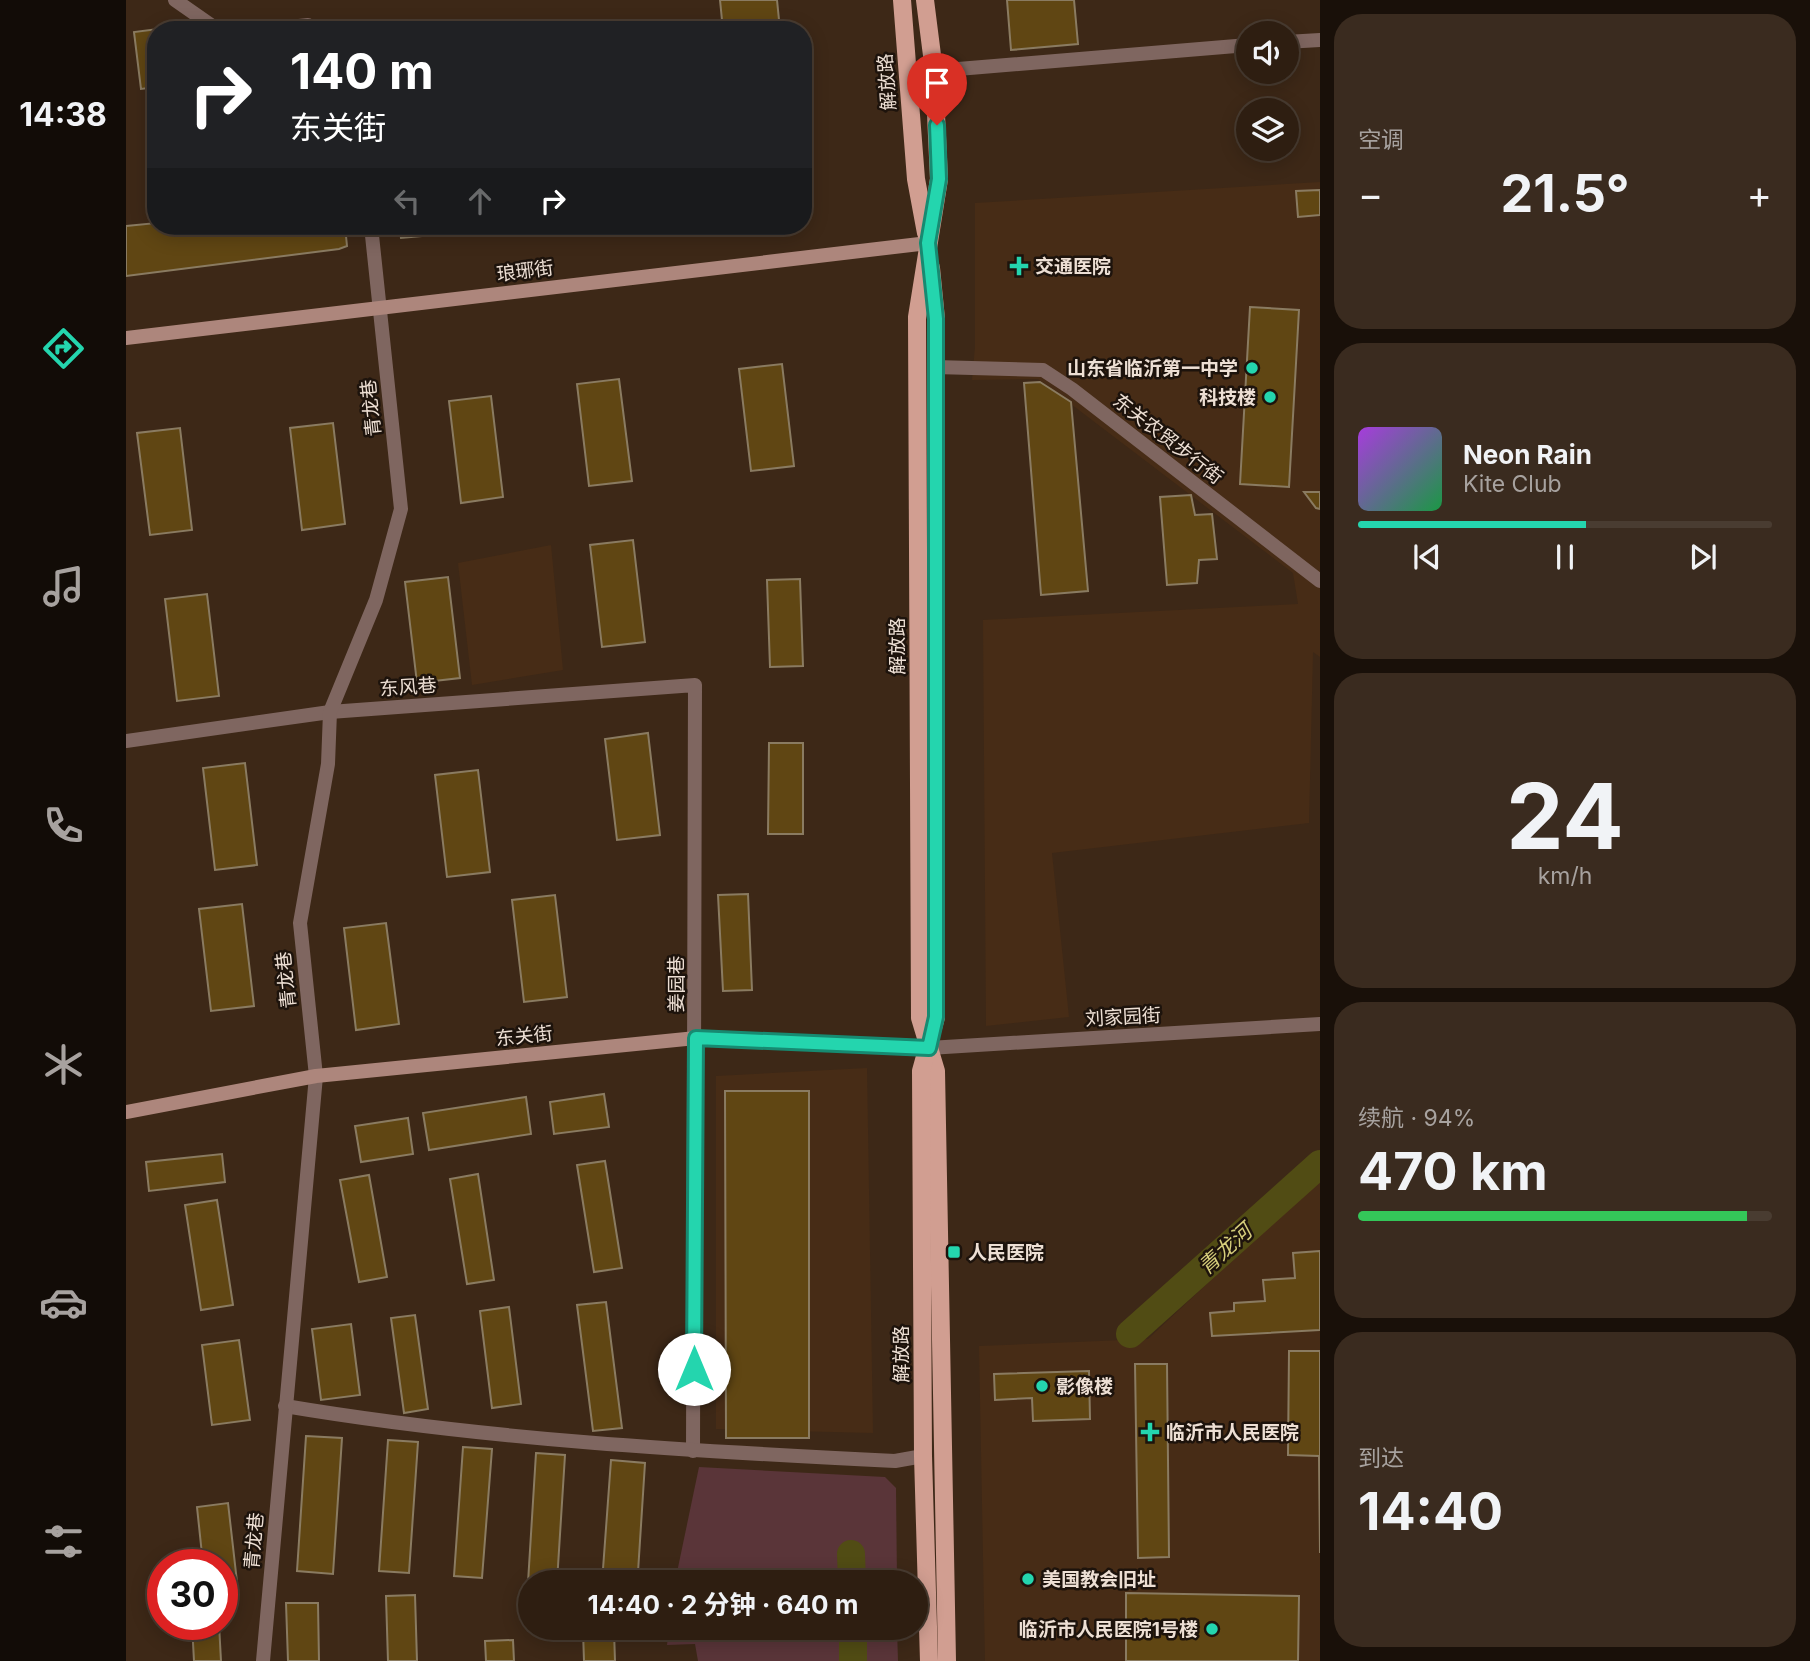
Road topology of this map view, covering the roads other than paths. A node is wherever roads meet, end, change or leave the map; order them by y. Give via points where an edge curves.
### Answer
1 (175, 0) edge
2 (902, 0) edge
3 (925, 0) edge
4 (205, 21) edge
5 (1320, 40) edge
6 (1299, 41) edge
7 (1236, 47) edge
8 (934, 71) junction
9 (373, 235) edge
10 (928, 243) junction
11 (379, 309) junction
12 (126, 338) edge
13 (934, 367) junction
14 (1320, 581) edge
15 (695, 685) joint
16 (330, 712) junction
17 (126, 741) edge
18 (1320, 1024) edge
19 (696, 1038) junction
20 (929, 1048) junction
21 (316, 1076) junction
22 (126, 1112) edge
23 (285, 1406) junction
24 (693, 1451) junction
25 (923, 1456) junction
26 (263, 1661) edge
27 (929, 1661) edge
28 (947, 1661) edge

1 - 4 street
2 - 10 main road, 解放路 via 916,179
3 - 8 main road, 解放路
5 - 6 street
7 - 8 street
8 - 10 main road, 解放路 via 939,179
9 - 11 street, 青龙巷
10 - 11 street, 琅琊街
10 - 13 main road, 解放路 via 936,319
10 - 20 main road, 解放路 via 917,343 920,1018
11 - 12 street, 琅琊街
11 - 16 street, 青龙巷 via 401,509 376,600
13 - 14 street, 东关农贸步行街 via 1043,370
13 - 20 main road, 解放路 via 936,1017
15 - 16 street, 东风巷
15 - 19 street, 姜园巷
16 - 17 street, 东风巷
16 - 21 street, 青龙巷 via 328,764 300,923
18 - 20 street, 刘家园街
19 - 20 street, 东关街
19 - 21 street, 东关街
19 - 24 street, 姜园巷
20 - 25 main road, 解放路 via 921,1072
20 - 28 main road, 解放路 via 936,1071
21 - 22 street, 东关街
21 - 23 street, 青龙巷
23 - 24 street via 399,1425
23 - 26 street, 青龙巷
24 - 25 street via 895,1461
25 - 27 main road, 解放路

